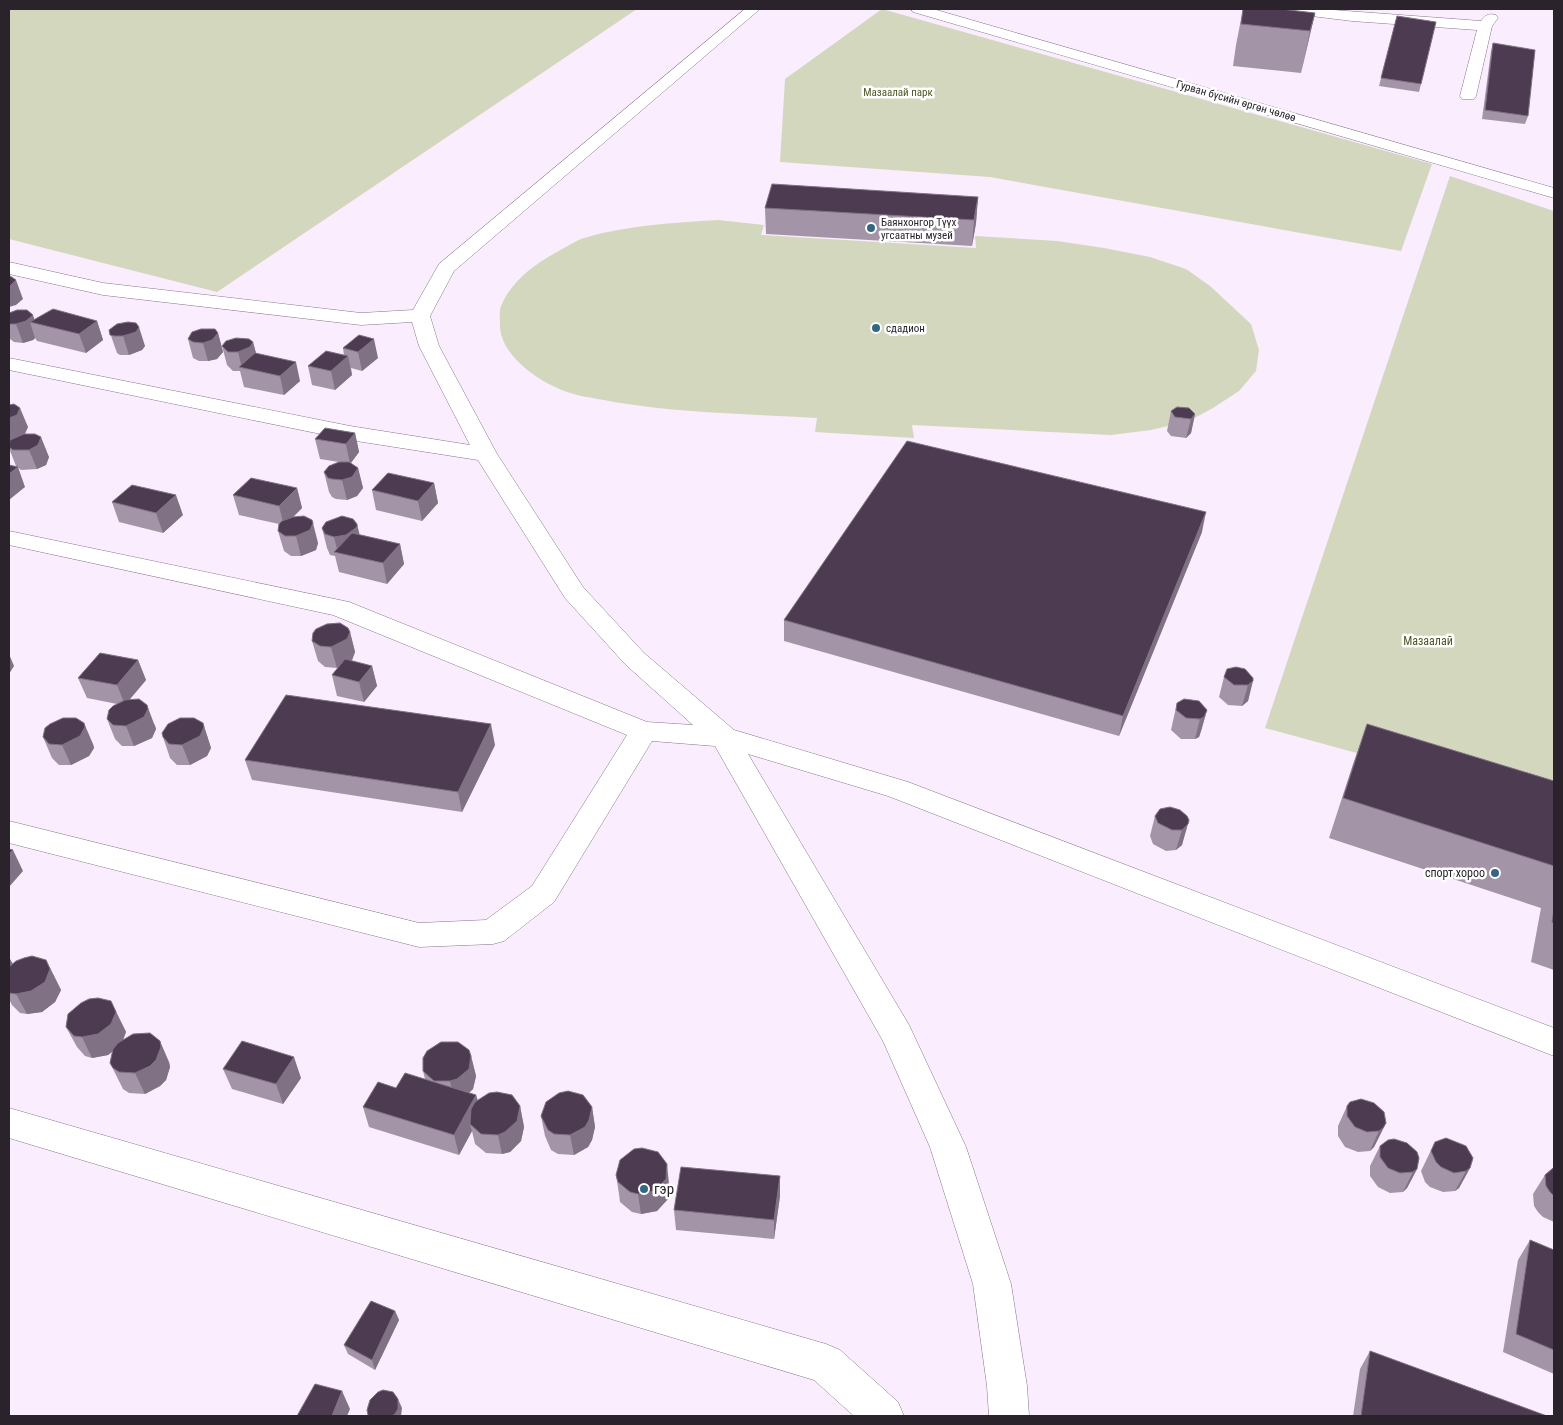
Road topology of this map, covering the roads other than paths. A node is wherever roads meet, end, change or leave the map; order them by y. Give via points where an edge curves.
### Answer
1 (753, 9) edge
2 (918, 9) edge
3 (1287, 9) edge
4 (1468, 96) dead end
5 (1554, 193) edge
6 (9, 268) edge
7 (420, 316) junction
8 (9, 364) edge
9 (486, 454) junction
10 (9, 538) edge
11 (644, 731) junction
12 (724, 737) junction
13 (9, 832) edge
14 (1554, 1042) edge
15 (9, 1123) edge
16 (884, 1416) edge
17 (1009, 1416) edge

1 - 7 street via 446,268
2 - 5 street, Гурван бүсийн өргөн чөлөө
3 - 4 street via 1352,17 1488,22
6 - 7 street via 103,289 361,319
7 - 9 street via 429,346
8 - 9 street via 350,433
9 - 12 street via 574,592 635,659
10 - 11 street via 340,608
11 - 12 street
11 - 13 street via 543,894 493,932 419,934
12 - 14 street via 898,789
12 - 17 street via 897,1036 948,1147 992,1284 1008,1386
15 - 16 street via 826,1364

